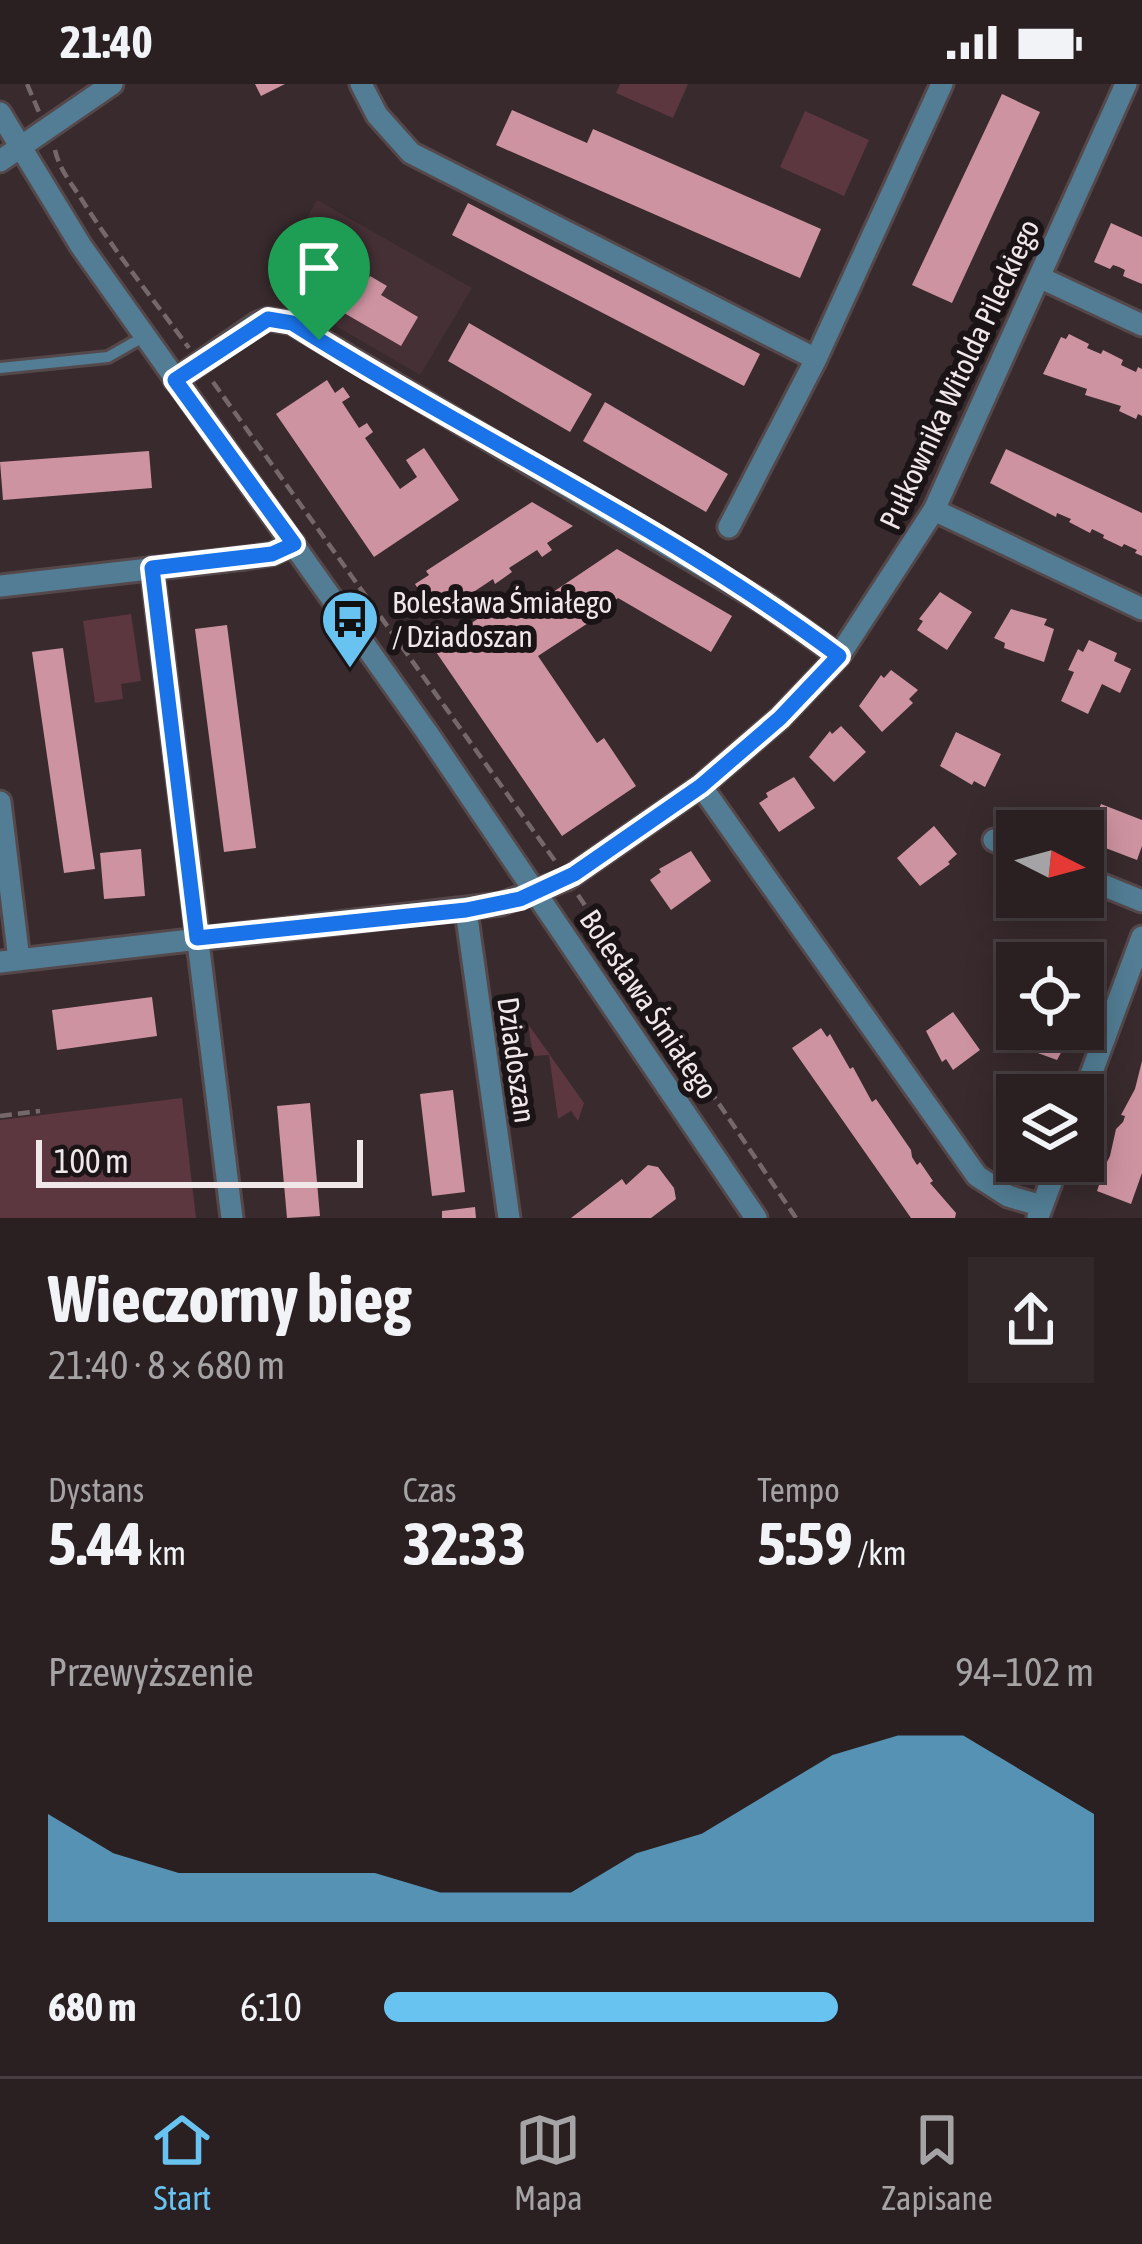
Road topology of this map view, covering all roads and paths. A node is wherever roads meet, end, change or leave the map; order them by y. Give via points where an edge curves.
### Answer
1 (27, 84) edge
2 (112, 84) edge
3 (361, 84) edge
4 (942, 84) edge
5 (1126, 84) edge
6 (0, 113) edge
7 (39, 113) dead end
8 (9, 155) edge
9 (63, 171) dead end
10 (1039, 277) junction
11 (1142, 325) edge
12 (145, 336) junction
13 (816, 359) junction
14 (200, 363) junction
15 (0, 368) edge
16 (175, 380) junction
17 (934, 510) junction
18 (729, 526) dead end
19 (294, 544) junction
20 (152, 568) junction
21 (0, 586) edge
22 (1142, 609) edge
23 (839, 656) junction
24 (701, 786) junction
25 (0, 802) edge
26 (567, 879) junction
27 (1104, 886) edge
28 (538, 892) junction
29 (1142, 902) edge
30 (466, 910) junction
31 (1142, 937) edge
32 (197, 938) junction
33 (9, 961) edge
34 (1091, 1074) edge
35 (40, 1111) dead end
36 (0, 1116) edge
37 (1051, 1182) edge
38 (1040, 1212) edge
39 (751, 1216) edge
40 (232, 1218) edge
41 (509, 1218) edge
42 (796, 1218) edge

1 - 7 path
2 - 8 street
3 - 13 street via 411,153
4 - 13 street
5 - 10 street, Pułkownika Witolda Pileckiego
6 - 8 street, Bolesława Śmiałego
8 - 12 street, Bolesława Śmiałego
9 - 14 path
10 - 11 street
10 - 17 street, Pułkownika Witolda Pileckiego
12 - 15 lane via 108,357
12 - 16 street, Bolesława Śmiałego
13 - 18 street
14 - 16 street
14 - 23 street via 268,319 292,323 766,604
14 - 26 path
16 - 19 street, Bolesława Śmiałego
17 - 22 street
17 - 23 street, Pułkownika Witolda Pileckiego
19 - 20 street via 272,554
19 - 28 street, Bolesława Śmiałego
20 - 21 street
20 - 32 street
23 - 24 street, Pułkownika Witolda Pileckiego
24 - 26 street, Pułkownika Witolda Pileckiego
24 - 38 street via 977,1176
25 - 33 street
26 - 28 street, Pułkownika Witolda Pileckiego
26 - 42 path
27 - 29 street
28 - 30 street, Pułkownika Witolda Pileckiego
28 - 39 street, Bolesława Śmiałego
30 - 32 street, Pułkownika Witolda Pileckiego
30 - 41 street, Dziadoszan
31 - 34 street
32 - 33 street, Pułkownika Witolda Pileckiego
32 - 40 street
35 - 36 path
37 - 38 street

